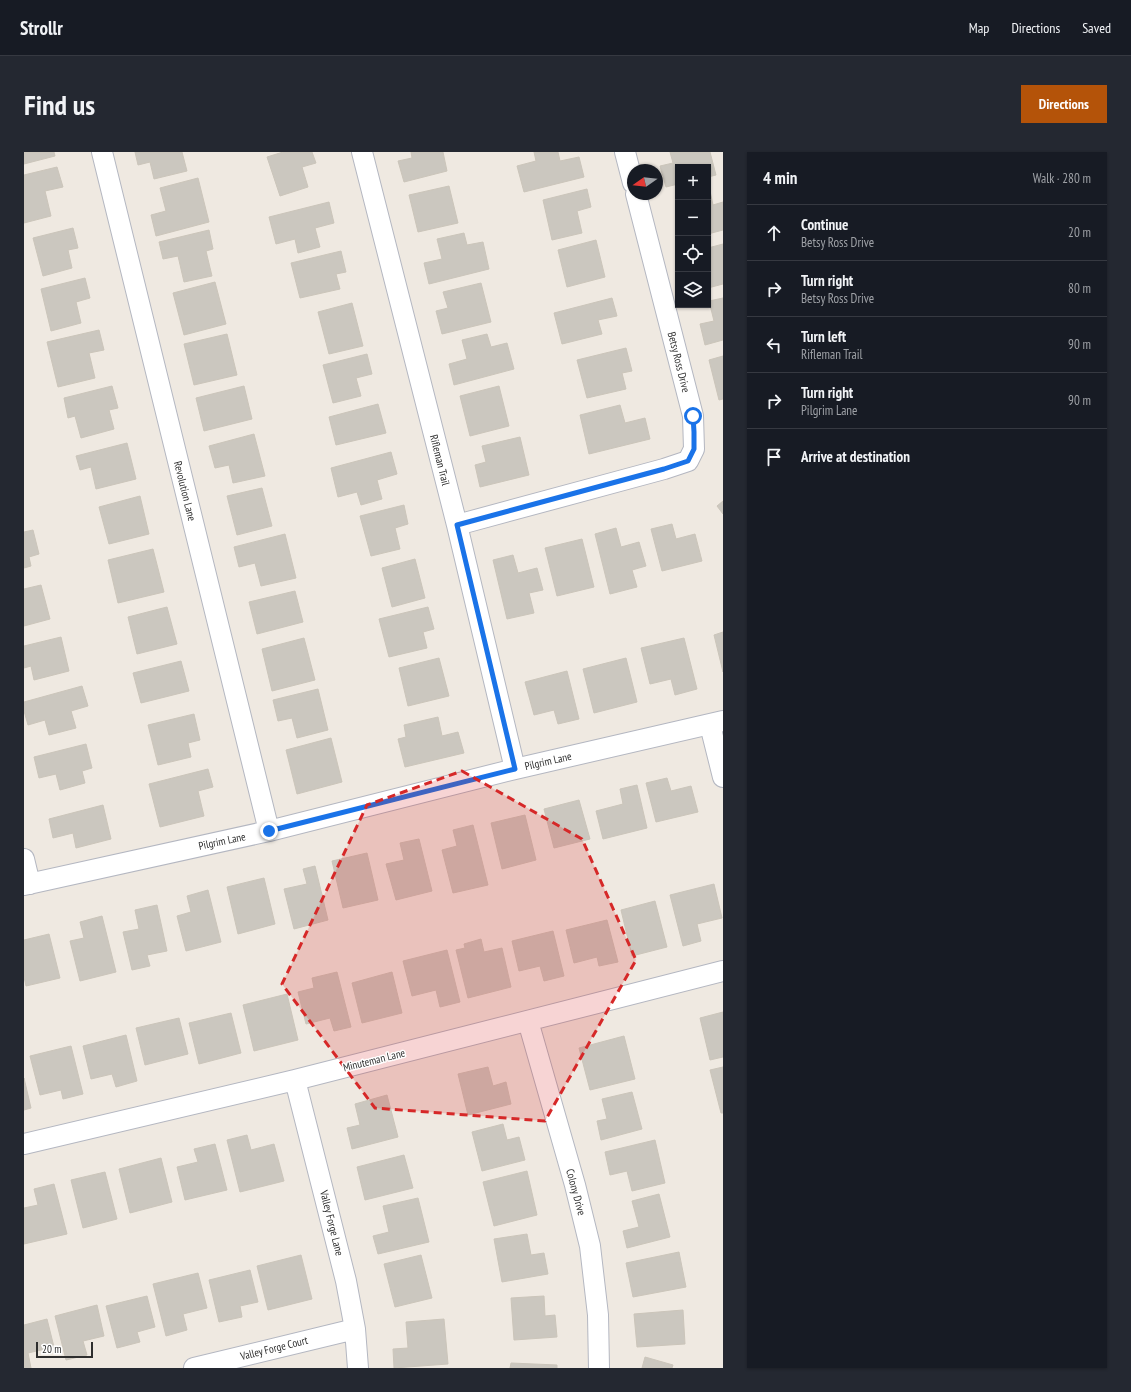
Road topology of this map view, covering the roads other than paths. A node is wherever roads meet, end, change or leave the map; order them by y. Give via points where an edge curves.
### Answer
1 (102, 152) edge
2 (362, 152) edge
3 (625, 152) edge
4 (628, 164) edge
5 (638, 200) edge
6 (457, 525) junction
7 (716, 723) edge
8 (515, 769) junction
9 (723, 777) edge
10 (269, 831) junction
11 (24, 859) edge
12 (27, 884) edge
13 (723, 971) edge
14 (528, 1021) junction
15 (296, 1080) junction
16 (24, 1144) edge
17 (354, 1329) junction
18 (194, 1368) edge
19 (358, 1368) edge
20 (599, 1368) edge

1 - 10 street, Revolution Lane
2 - 6 street, Rifleman Trail
3 - 4 street
5 - 6 street, Betsy Ross Drive via 693,416 694,449 688,461
6 - 8 street, Rifleman Trail
7 - 8 street, Pilgrim Lane
7 - 9 street
8 - 10 street, Pilgrim Lane
10 - 12 street, Pilgrim Lane
11 - 12 street
13 - 14 street, Minuteman Lane
14 - 15 street, Minuteman Lane
14 - 20 street, Colony Drive via 590,1246 598,1314
15 - 16 street, Minuteman Lane
15 - 17 street, Valley Forge Lane via 346,1281
17 - 18 street, Valley Forge Court
17 - 19 street, Valley Forge Lane

